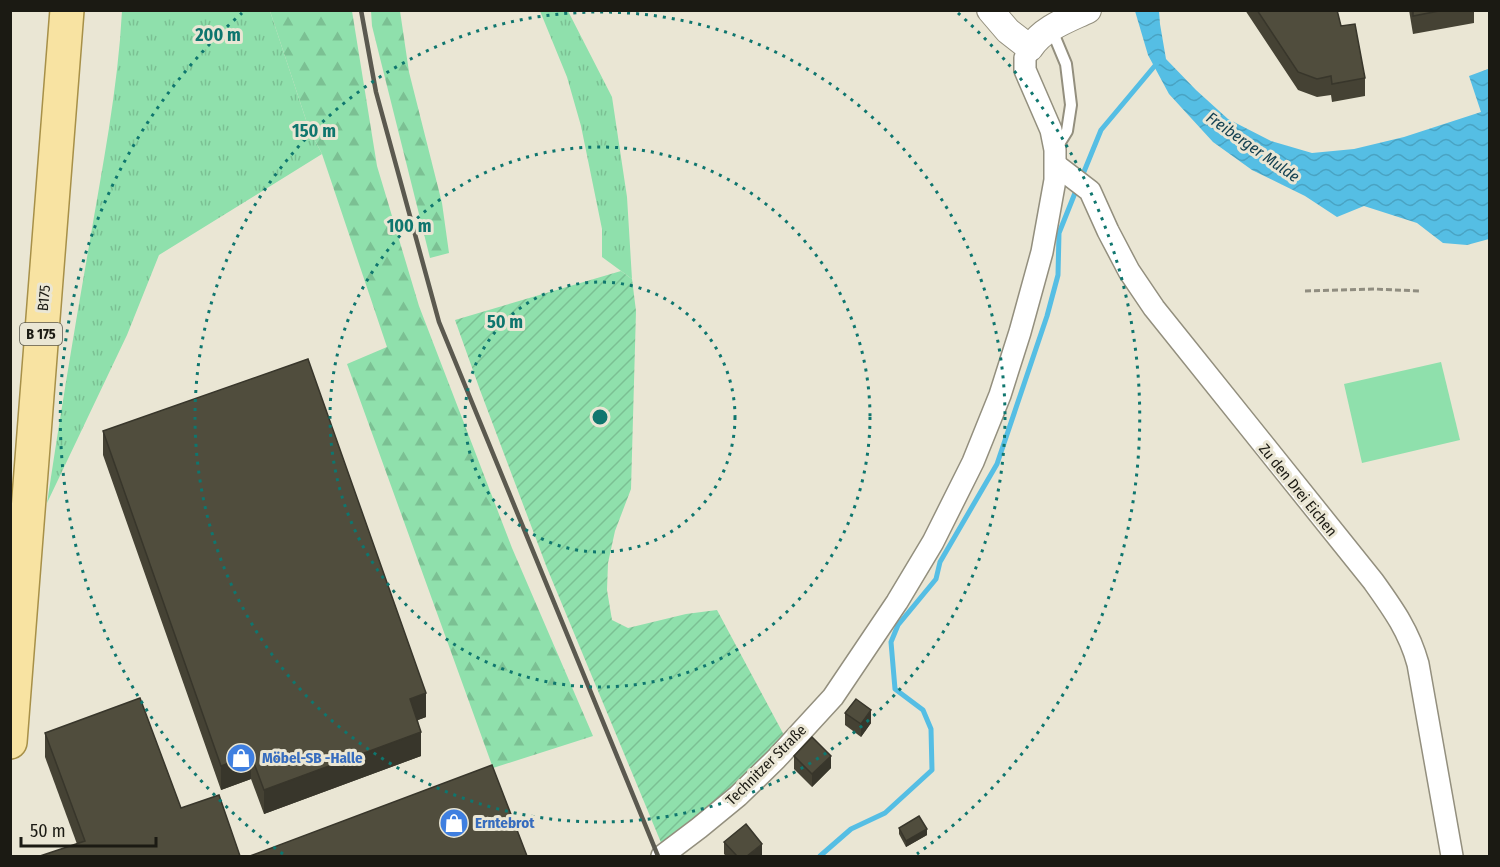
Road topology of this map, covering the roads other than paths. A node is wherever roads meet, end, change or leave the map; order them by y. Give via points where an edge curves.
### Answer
1 (67, 10) edge
2 (990, 10) edge
3 (1082, 13) edge
4 (1051, 28) junction
5 (1030, 48) junction
6 (1055, 158) junction
7 (10, 742) edge
8 (663, 856) edge
9 (1452, 856) edge

1 - 7 main road, B175 / B 175
2 - 5 street
3 - 4 street
4 - 5 street
4 - 6 lane via 1066,64 1071,105 1067,131
5 - 6 street via 1025,70 1051,130
6 - 8 street, Technitzer Straße via 1055,180 1042,252 1000,394 973,462 933,542 833,697 738,796
6 - 9 street, Zu den Drei Eichen via 1082,186 1154,308 1373,581 1403,625 1418,664

